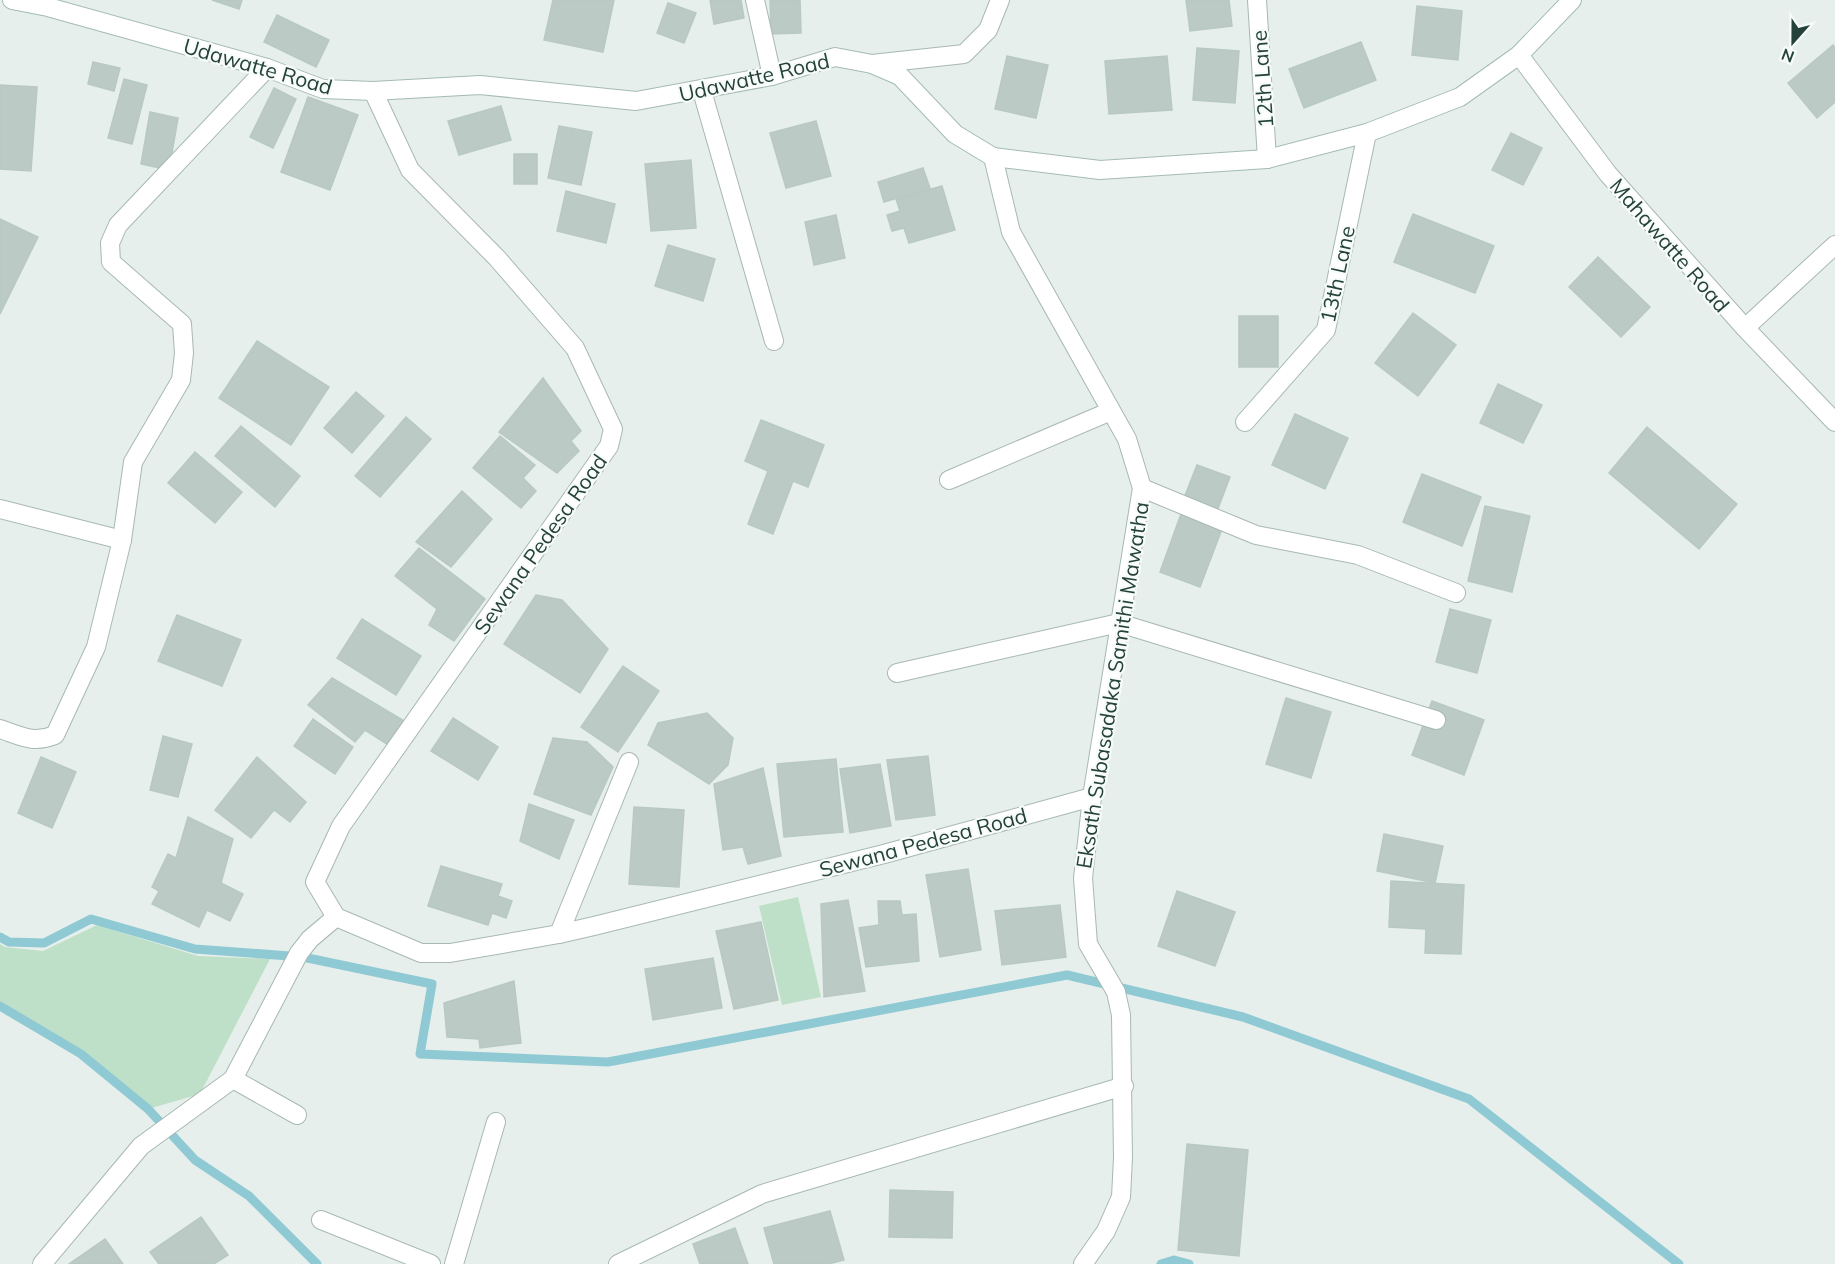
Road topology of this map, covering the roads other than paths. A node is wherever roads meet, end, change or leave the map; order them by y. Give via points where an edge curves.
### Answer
1 (12, 0) edge
2 (754, 0) edge
3 (1000, 0) edge
4 (1257, 0) edge
5 (1572, 0) edge
6 (48, 4) edge
7 (1519, 55) junction
8 (872, 64) junction
9 (267, 68) junction
10 (772, 76) junction
11 (702, 91) junction
12 (373, 92) junction
13 (1367, 133) junction
14 (993, 158) junction
15 (1267, 159) junction
16 (1835, 245) edge
17 (1744, 328) junction
18 (774, 341) dead end
19 (1111, 411) junction
20 (1245, 422) dead end
21 (1835, 422) edge
22 (949, 480) dead end
23 (1142, 488) junction
24 (0, 509) edge
25 (122, 540) junction
26 (1456, 593) dead end
27 (1119, 623) junction
28 (897, 673) dead end
29 (1436, 720) dead end
30 (0, 729) edge
31 (629, 762) dead end
32 (1092, 796) junction
33 (336, 917) junction
34 (559, 934) junction
35 (233, 1079) junction
36 (1124, 1086) junction
37 (297, 1115) dead end
38 (496, 1122) dead end
39 (321, 1220) dead end
40 (42, 1264) edge
41 (431, 1264) edge
42 (454, 1264) edge
43 (618, 1264) edge
44 (1083, 1264) edge

1 - 6 street, Udawatte Road
2 - 10 street
3 - 8 street via 988,30 964,54
4 - 15 street, 12th Lane
5 - 7 street, Udawatte Road
6 - 9 street, Udawatte Road
7 - 13 street, Udawatte Road via 1460,97
7 - 17 street, Mahawatte Road via 1608,174
8 - 10 street, Udawatte Road via 835,57
8 - 14 street, Udawatte Road via 900,76 955,134
9 - 12 street, Udawatte Road via 323,89
9 - 25 street via 118,225 110,243 111,262 182,324 184,353 181,380 133,462
10 - 11 street, Udawatte Road
11 - 12 street, Udawatte Road via 636,101 480,85
11 - 18 street
12 - 33 street, Sewana Pedesa Road via 410,170 497,258 575,348 613,429 609,446 341,826 315,882
13 - 15 street, Udawatte Road
13 - 20 street, 13th Lane via 1326,330
14 - 15 street, Udawatte Road via 1100,170
14 - 19 street, Eksath Subasadaka Samithi Mawatha via 1011,232
16 - 17 street
17 - 21 street, Mahawatte Road
19 - 22 street
19 - 23 street, Eksath Subasadaka Samithi Mawatha via 1127,440
23 - 26 street via 1256,535 1358,555
23 - 27 street, Eksath Subasadaka Samithi Mawatha
24 - 25 street
25 - 30 street via 96,647 55,735 33,740
27 - 28 street
27 - 29 street
27 - 32 street, Eksath Subasadaka Samithi Mawatha
31 - 34 street
32 - 34 street, Sewana Pedesa Road via 884,854
32 - 36 street, Eksath Subasadaka Samithi Mawatha via 1083,878 1088,944 1116,992 1121,1015
33 - 34 street, Sewana Pedesa Road via 421,953
33 - 35 street via 299,953
35 - 37 street
35 - 40 street via 141,1146
36 - 43 street via 762,1194
36 - 44 street, Eksath Subasadaka Samithi Mawatha via 1121,1197 1106,1231
38 - 42 street
39 - 41 street

